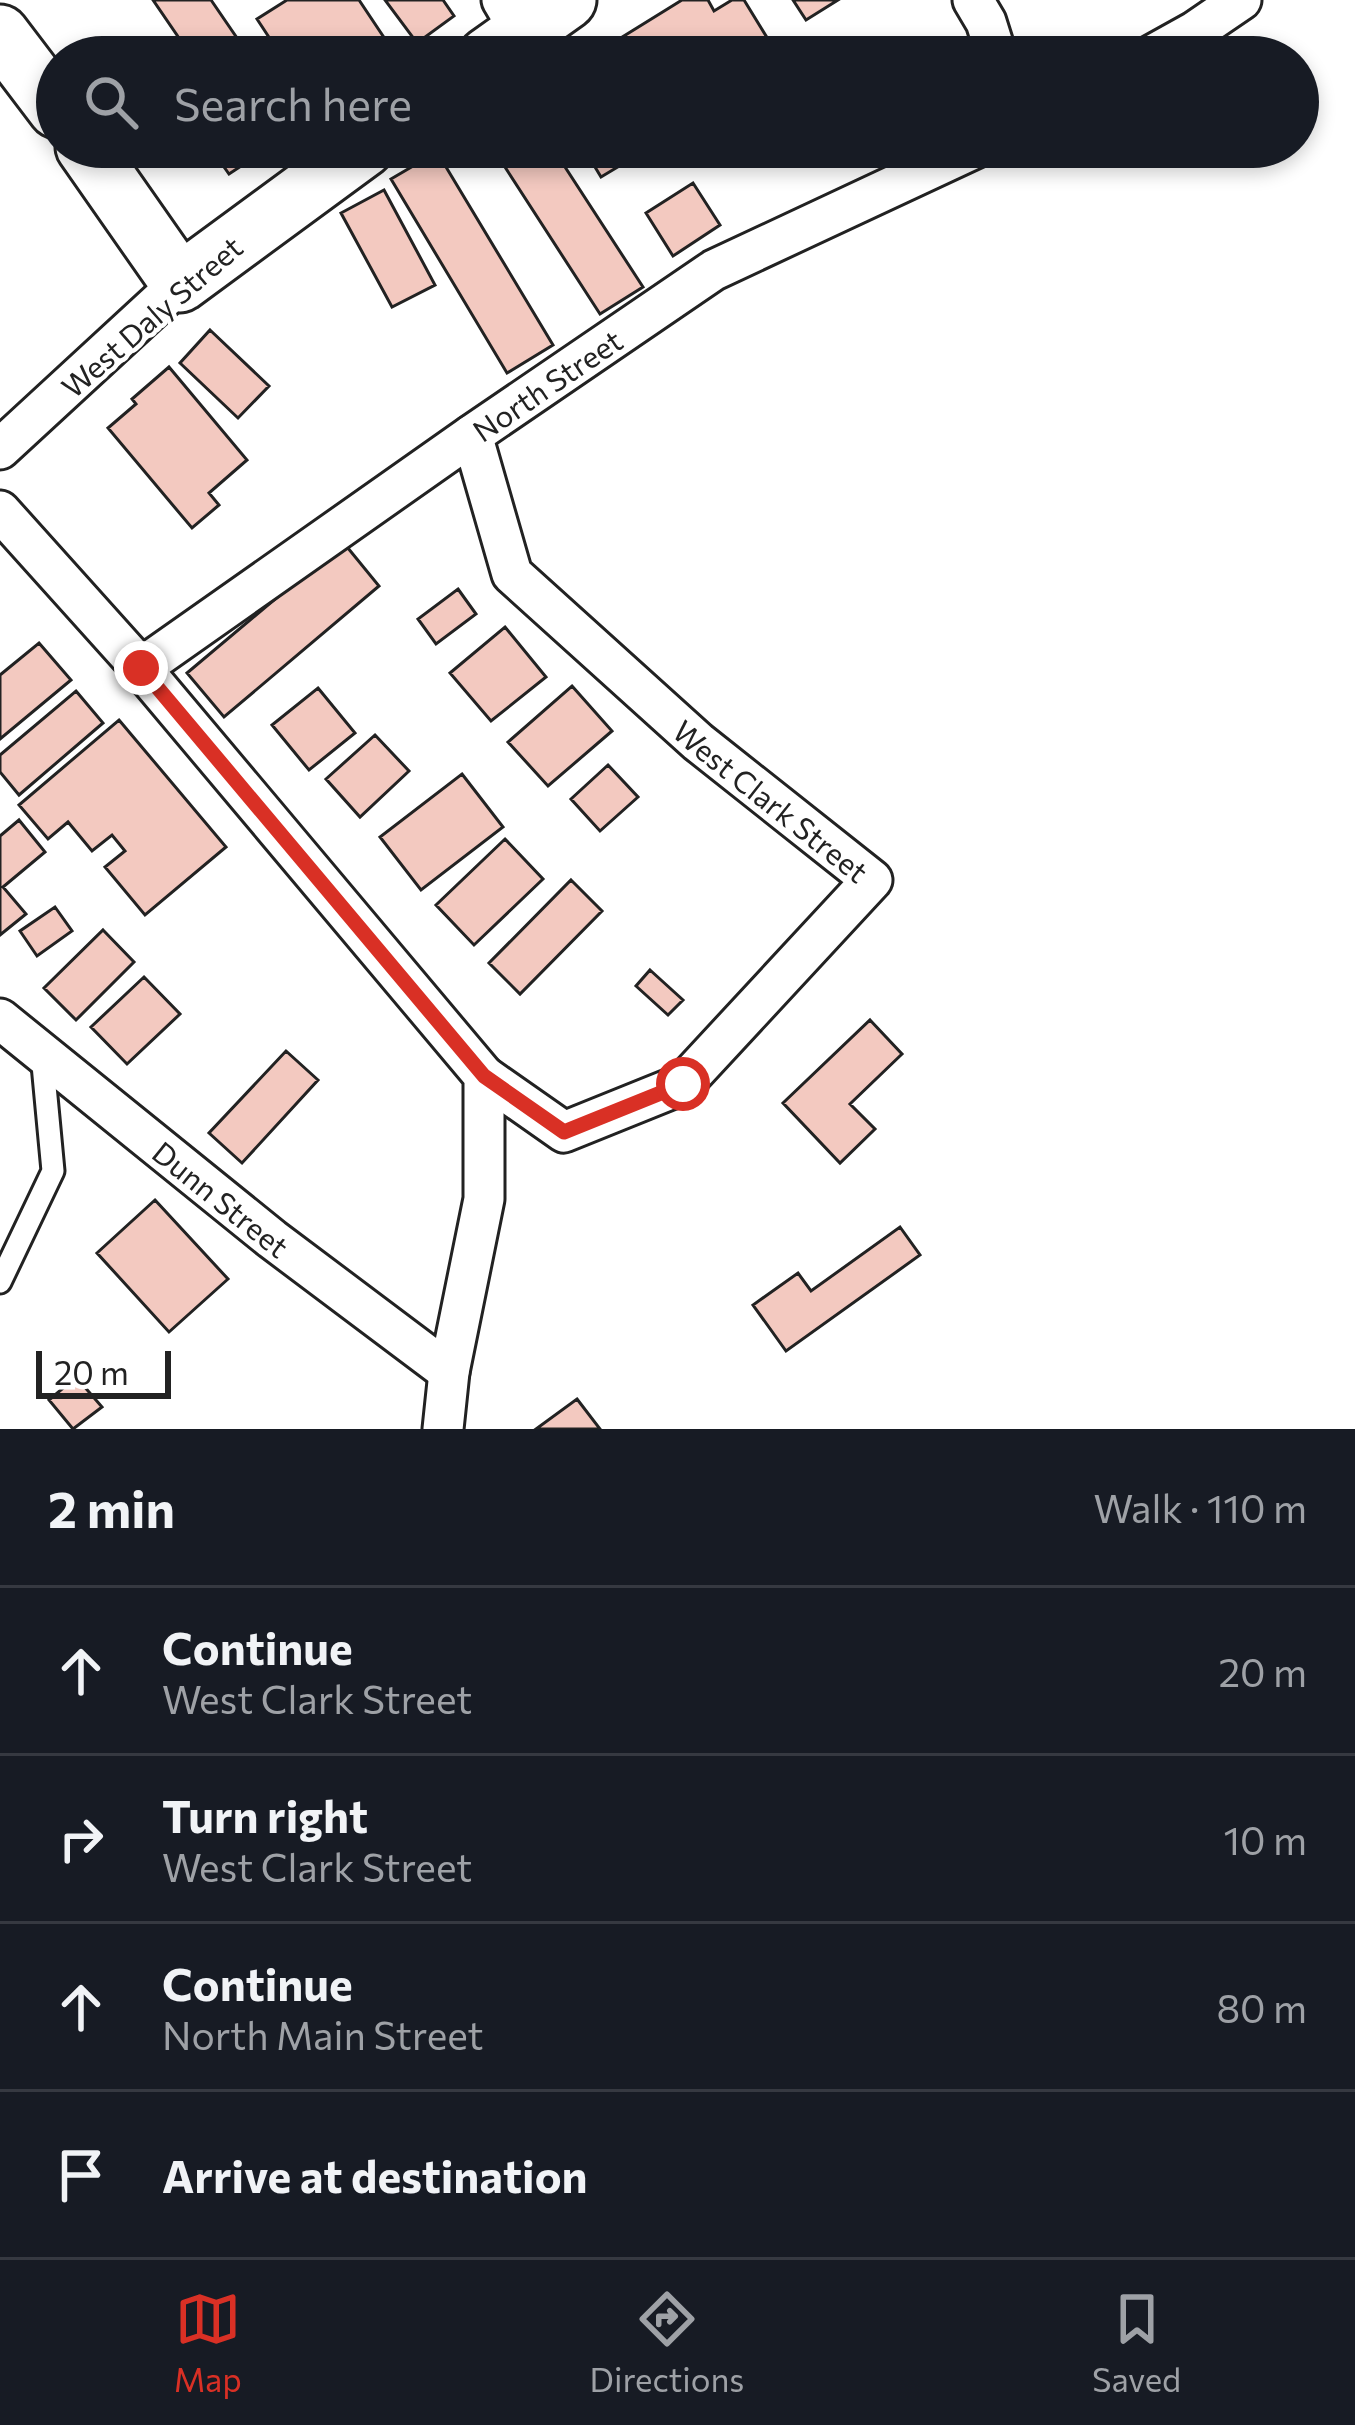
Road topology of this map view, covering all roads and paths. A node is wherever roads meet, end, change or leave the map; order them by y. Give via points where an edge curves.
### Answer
1 (567, 0) edge
2 (973, 0) edge
3 (1241, 0) edge
4 (504, 30) edge
5 (0, 34) edge
6 (991, 36) edge
7 (1187, 36) edge
8 (36, 81) edge
9 (100, 168) edge
10 (336, 168) edge
11 (932, 168) edge
12 (180, 283) junction
13 (472, 435) junction
14 (0, 449) edge
15 (0, 511) edge
16 (141, 668) junction
17 (2, 1023) edge
18 (42, 1054) junction
19 (484, 1076) junction
20 (0, 1282) edge
21 (449, 1372) junction
22 (443, 1429) edge

1 - 4 street
2 - 6 street
3 - 7 street
5 - 8 street
9 - 12 street
10 - 12 street, West Daly Street
11 - 13 street, North Street via 714,270
12 - 14 street, West Daly Street
13 - 16 street, North Street
13 - 19 street, West Clark Street via 512,574 698,742 872,880 683,1084 564,1132
15 - 16 street
16 - 19 street
17 - 18 street, Dunn Street
18 - 20 lane via 53,1171
18 - 21 street, Dunn Street
19 - 21 street via 484,1199
21 - 22 street

